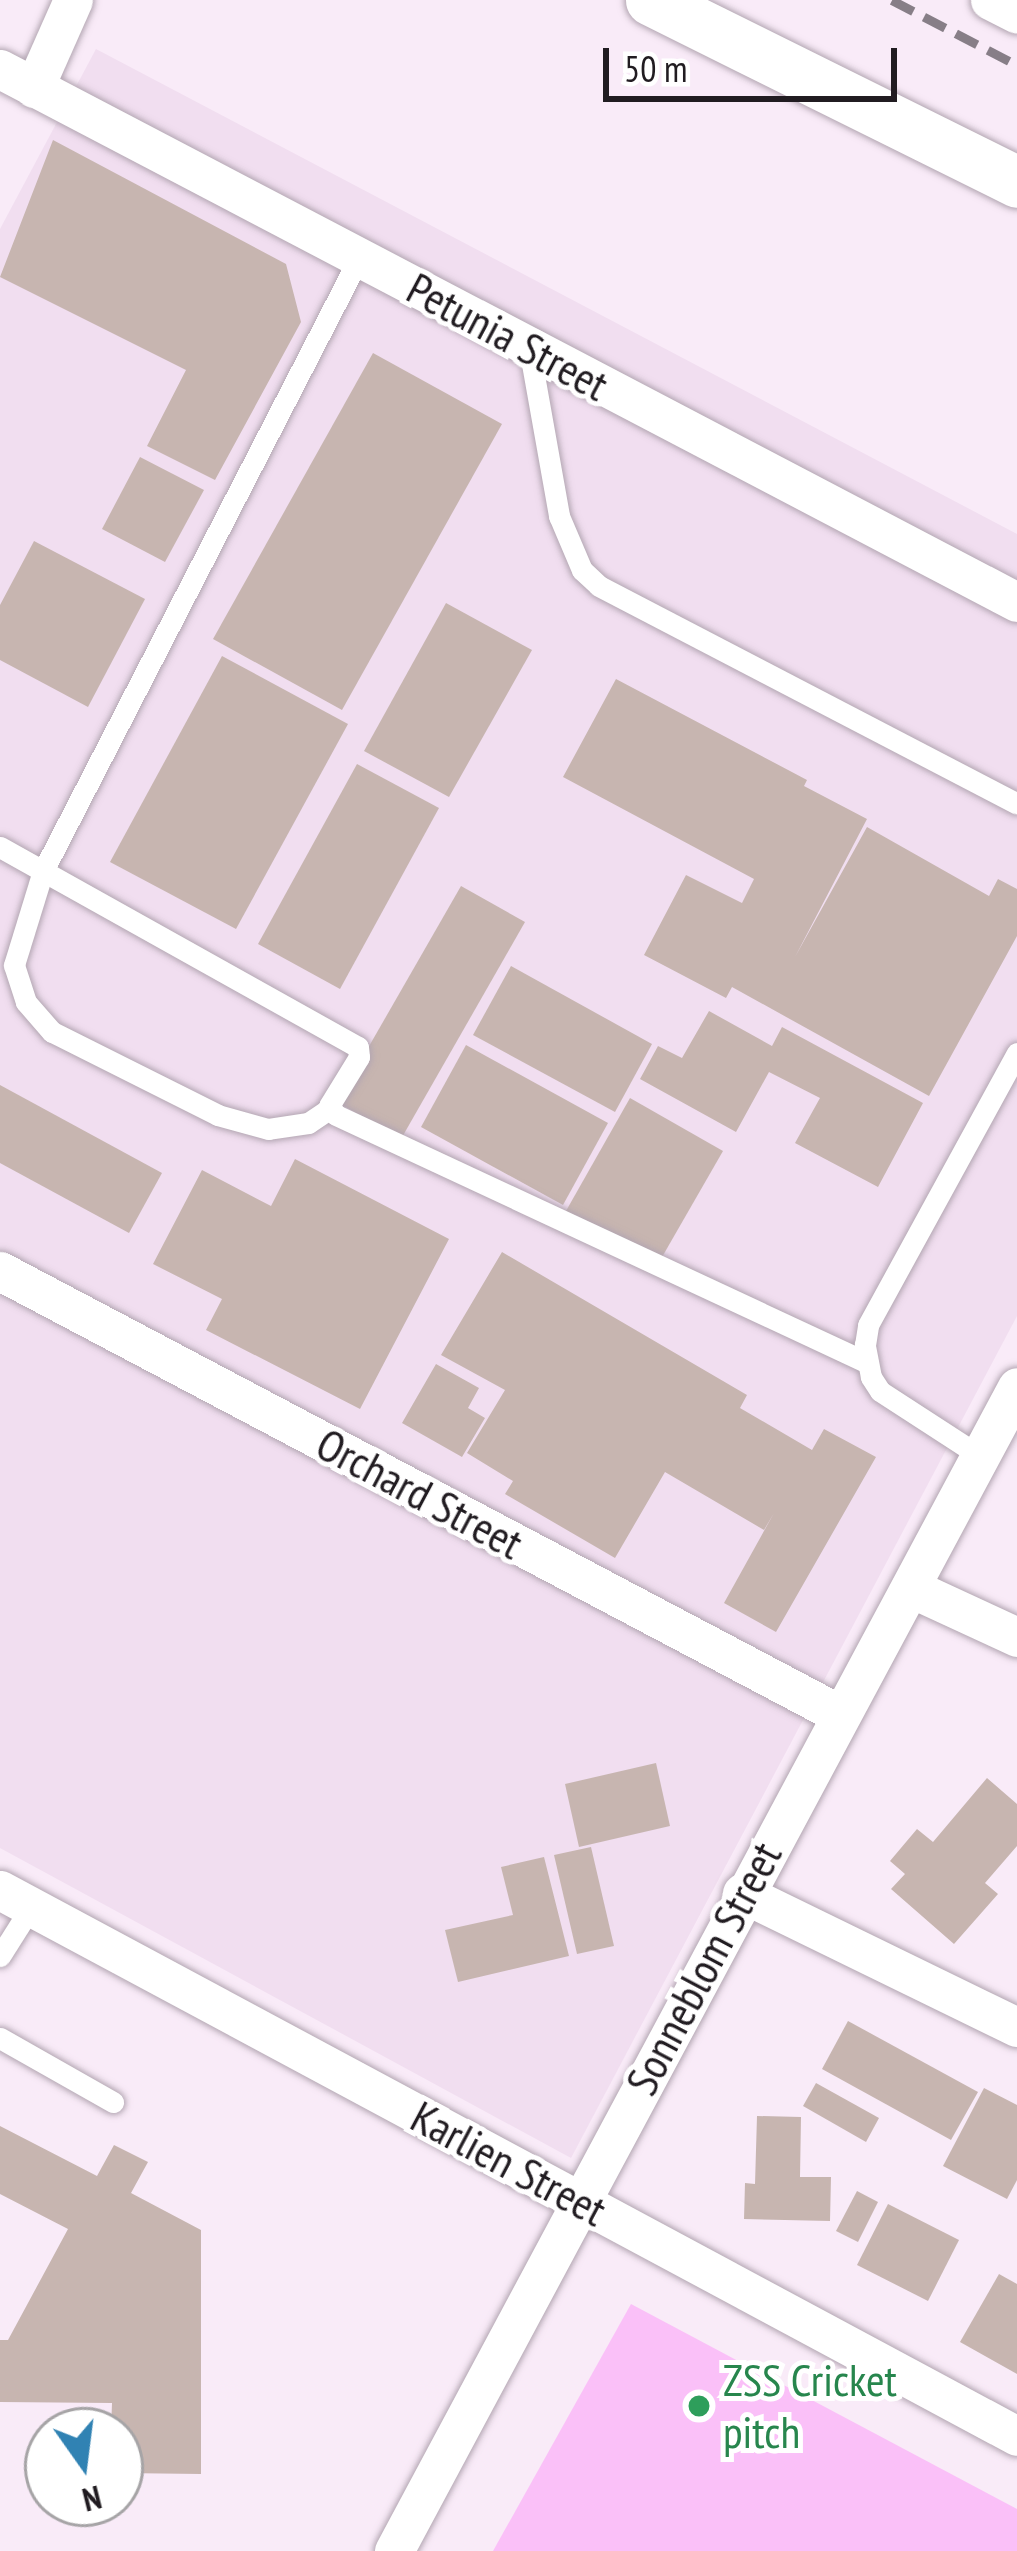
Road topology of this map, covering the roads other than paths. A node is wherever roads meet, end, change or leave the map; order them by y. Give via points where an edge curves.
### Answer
1 (74, 0) edge
2 (651, 0) edge
3 (990, 0) edge
4 (1017, 14) edge
5 (17, 78) edge
6 (1017, 182) edge
7 (358, 258) junction
8 (529, 347) junction
9 (1017, 602) edge
10 (1017, 804) edge
11 (0, 848) edge
12 (43, 871) junction
13 (1017, 1053) edge
14 (329, 1109) junction
15 (0, 1271) edge
16 (866, 1361) junction
17 (1017, 1387) edge
18 (980, 1456) junction
19 (911, 1588) junction
20 (1017, 1637) edge
21 (839, 1714) junction
22 (742, 1894) junction
23 (16, 1898) edge
24 (0, 1956) edge
25 (1017, 2027) edge
26 (0, 2038) edge
27 (113, 2102) dead end
28 (580, 2201) junction
29 (1017, 2435) edge
30 (394, 2551) edge

1 - 5 street
2 - 6 street
3 - 4 street
5 - 7 street, Petunia Street
7 - 8 street, Petunia Street
7 - 12 lane
8 - 9 street, Petunia Street
8 - 10 lane via 560,516 582,570 599,586
11 - 12 lane
12 - 14 lane via 358,1047
12 - 14 lane via 14,965 26,1002 52,1032 218,1115 268,1129 308,1124
13 - 16 lane via 868,1325
14 - 16 lane
15 - 21 street, Orchard Street
16 - 18 lane via 880,1391
17 - 18 street, Sonneblom Street
18 - 19 street, Sonneblom Street
19 - 20 street
19 - 21 street, Sonneblom Street
21 - 22 street, Sonneblom Street
22 - 25 street
22 - 28 street, Sonneblom Street
23 - 24 lane
23 - 28 street, Karlien Street
26 - 27 lane
28 - 29 street, Karlien Street
28 - 30 street, Sonneblom Street

